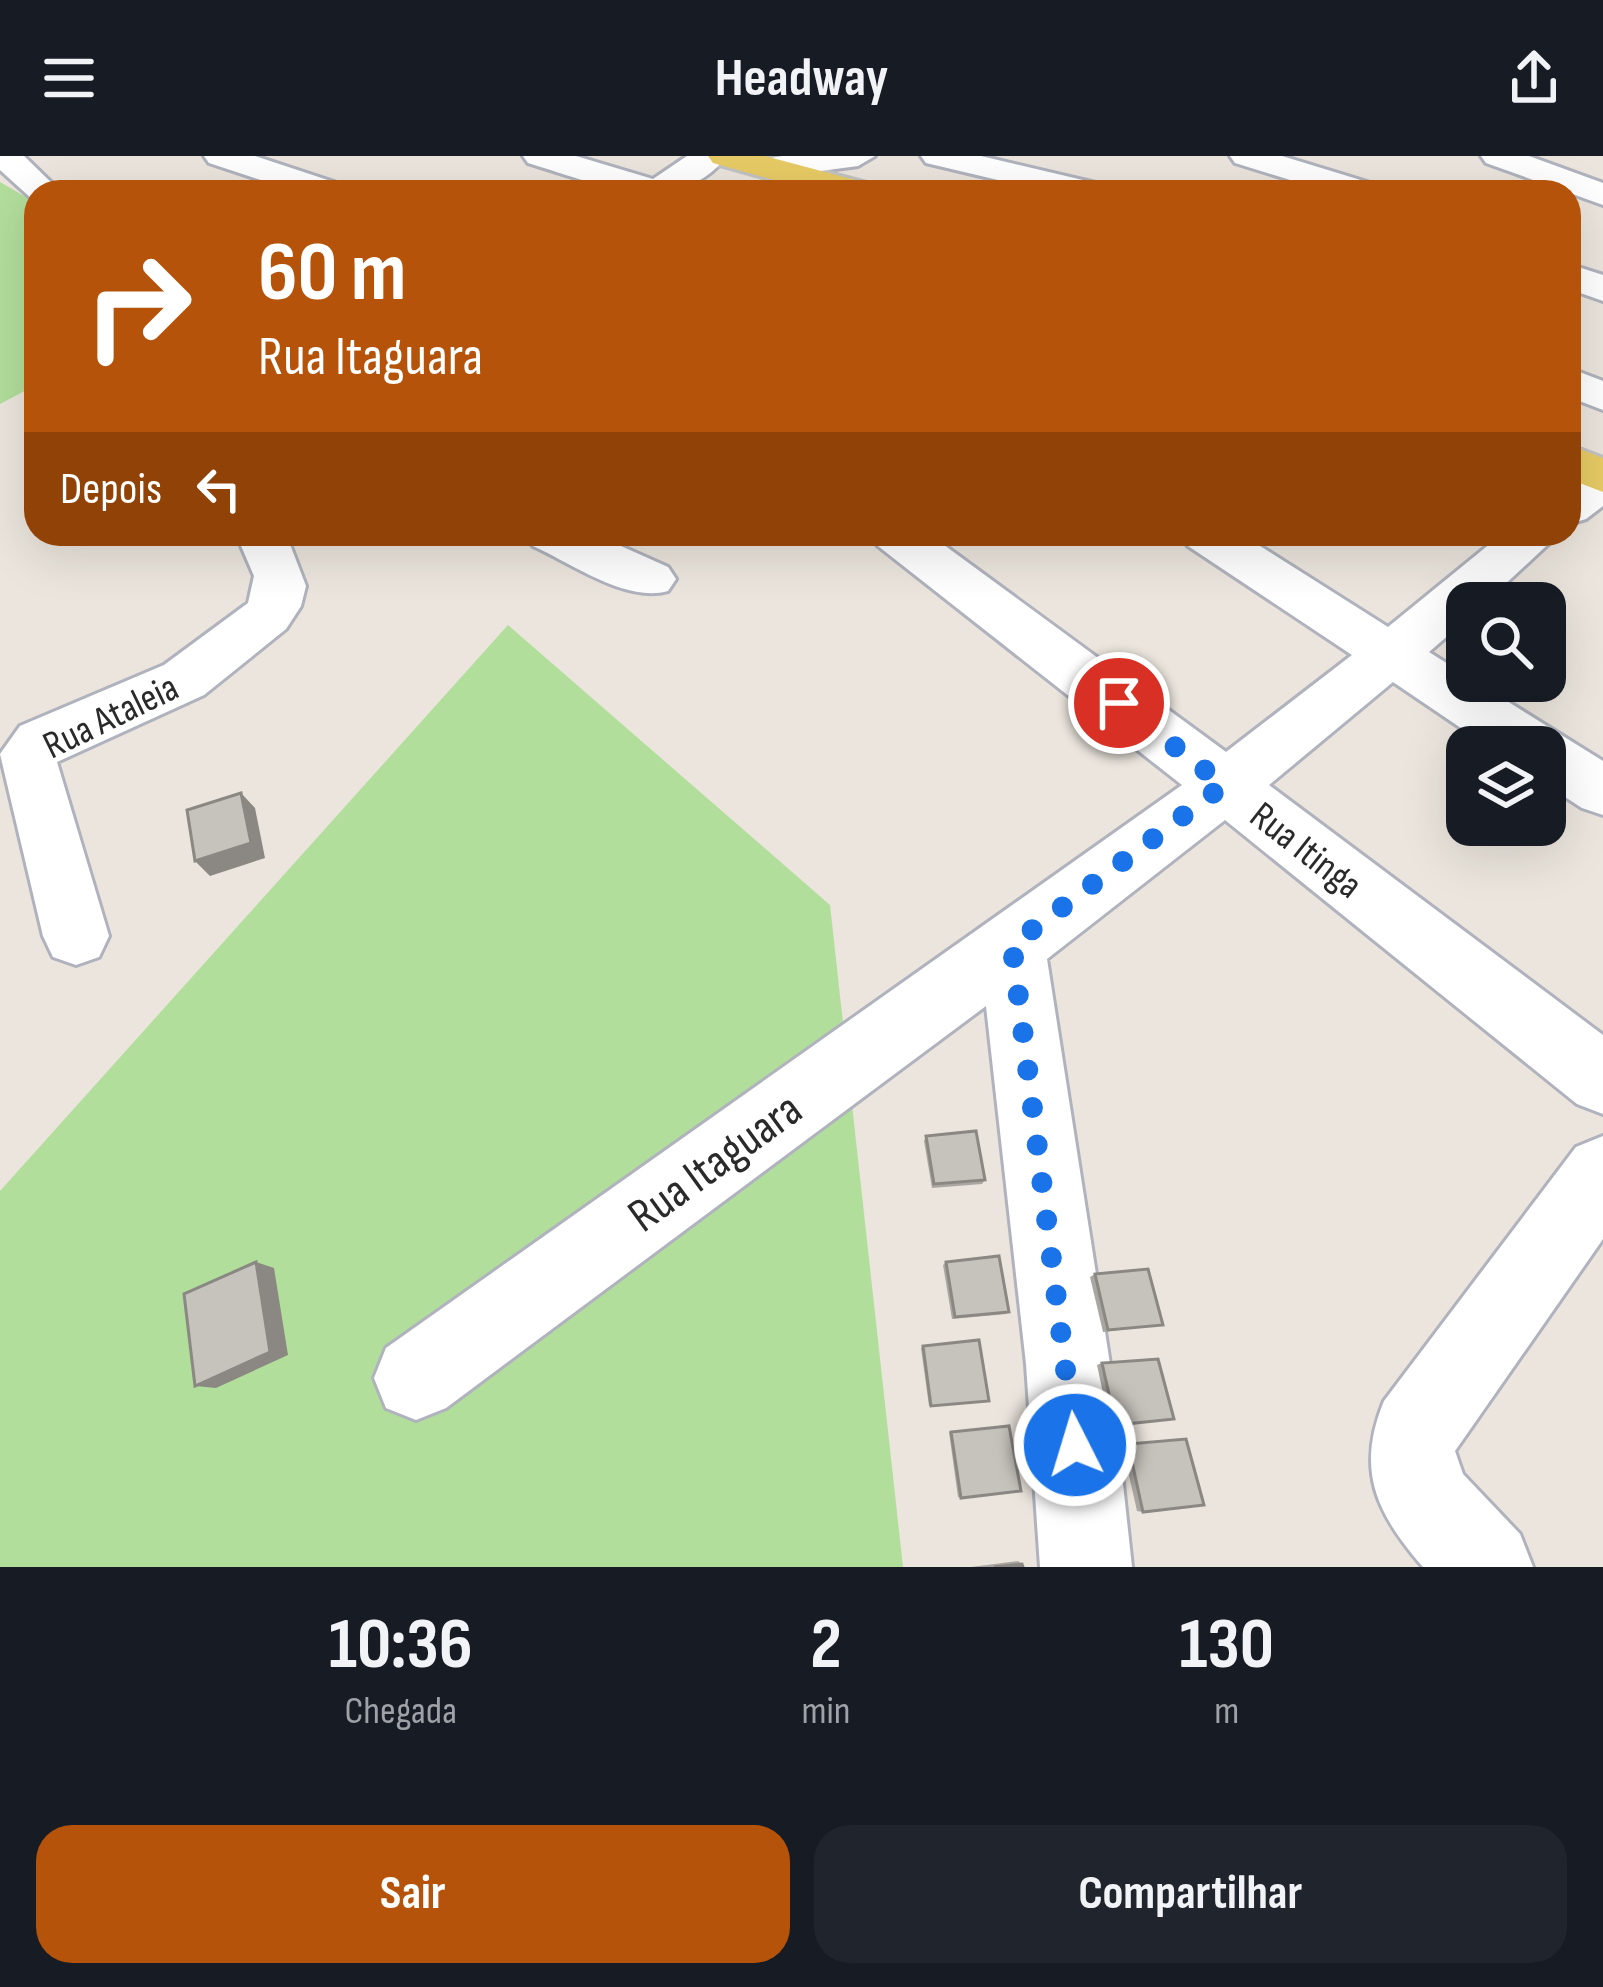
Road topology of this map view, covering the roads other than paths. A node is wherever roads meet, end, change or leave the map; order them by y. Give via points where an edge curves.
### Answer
1 (4, 156) edge
2 (221, 156) edge
3 (540, 156) edge
4 (710, 156) edge
5 (725, 156) edge
6 (858, 156) edge
7 (938, 156) edge
8 (1246, 156) edge
9 (1506, 157) edge
10 (767, 168) junction
11 (31, 180) edge
12 (294, 180) edge
13 (619, 180) edge
14 (675, 180) edge
15 (812, 180) edge
16 (1041, 180) edge
17 (1325, 180) edge
18 (1565, 180) edge
19 (266, 546) edge
20 (577, 546) edge
21 (912, 546) edge
22 (1224, 546) edge
23 (1520, 546) edge
24 (650, 579) dead end
25 (1394, 656) junction
26 (1502, 726) edge
27 (1566, 767) edge
28 (1224, 785) junction
29 (1603, 791) edge
30 (76, 936) dead end
31 (1012, 945) junction
32 (1603, 1079) edge
33 (1603, 1174) edge
34 (416, 1378) dead end
35 (1086, 1567) edge
36 (1487, 1567) edge

1 - 11 street
2 - 12 street
3 - 13 street
4 - 14 street
5 - 10 main road
6 - 10 street
7 - 16 street
8 - 17 street
9 - 18 street
10 - 15 main road
19 - 30 street, Rua Ataleia via 281,579 278,604 267,616 184,680 40,742 27,758
20 - 24 street
21 - 28 street, Rua Itinga
22 - 25 street
23 - 25 street, Rua Itaguara
25 - 26 street
25 - 28 street, Rua Itaguara
27 - 29 street
28 - 31 street, Rua Itaguara
28 - 32 street, Rua Itinga
31 - 34 street, Rua Itaguara
31 - 35 street via 1068,1364
33 - 36 street via 1408,1449 1423,1490

